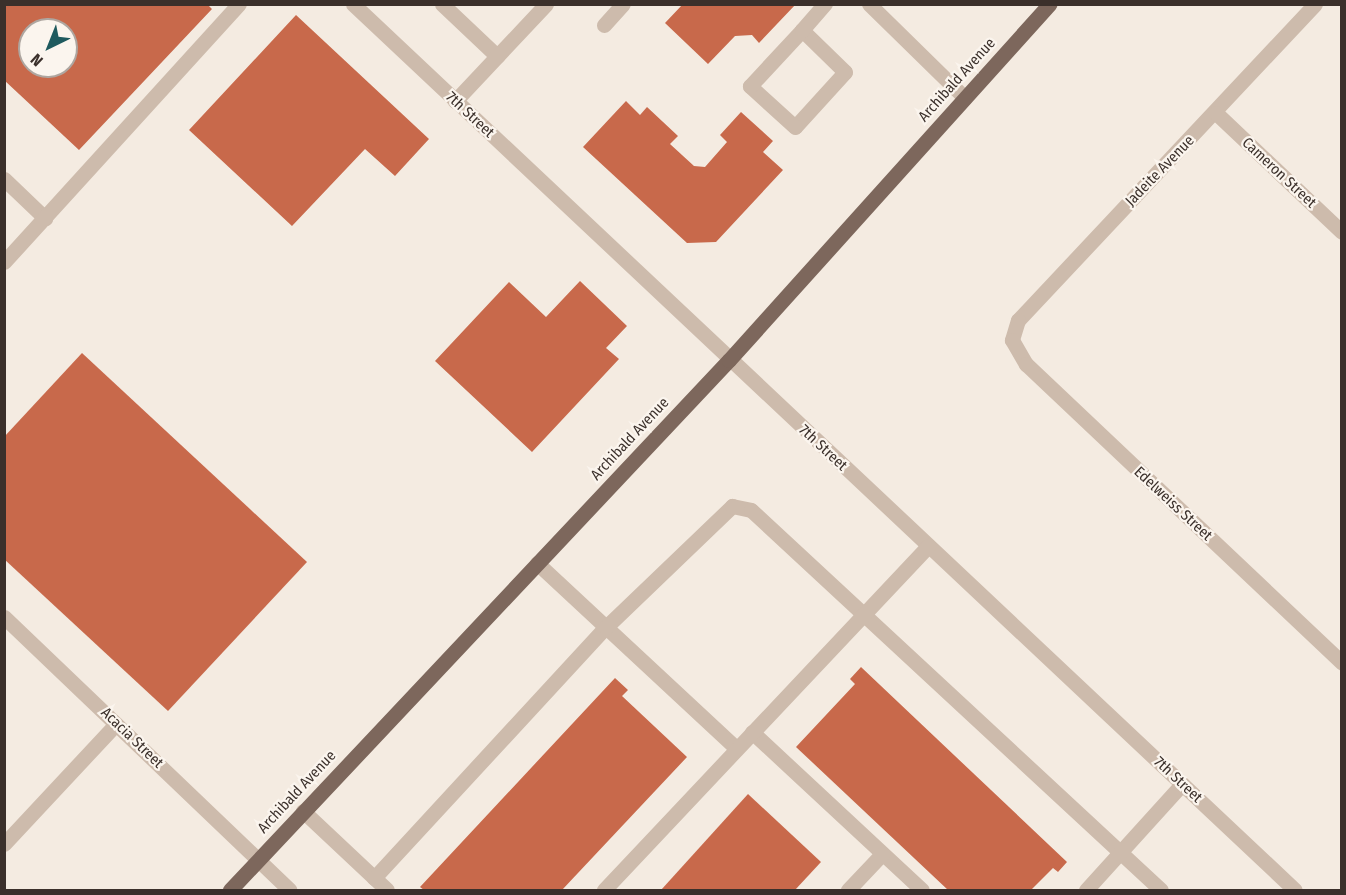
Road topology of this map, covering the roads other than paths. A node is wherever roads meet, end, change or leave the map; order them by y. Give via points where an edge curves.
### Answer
1 (239, 4) edge
2 (352, 4) edge
3 (442, 4) edge
4 (546, 4) edge
5 (623, 4) edge
6 (825, 4) edge
7 (868, 4) edge
8 (1049, 4) edge
9 (1315, 4) edge
10 (604, 25) dead end
11 (802, 30) junction
12 (497, 56) junction
13 (965, 98) junction
14 (455, 101) junction
15 (1216, 113) junction
16 (4, 179) edge
17 (45, 218) junction
18 (1341, 232) edge
19 (4, 262) edge
20 (1012, 340) joint
21 (729, 360) junction
22 (928, 546) junction
23 (537, 563) junction
24 (866, 615) junction
25 (4, 617) edge
26 (606, 627) junction
27 (1341, 663) edge
28 (116, 724) junction
29 (752, 732) junction
30 (736, 748) junction
31 (1182, 784) junction
32 (303, 811) junction
33 (4, 844) edge
34 (1121, 853) junction
35 (882, 854) junction
36 (259, 860) junction
37 (374, 878) junction
38 (230, 891) edge
39 (290, 891) edge
40 (387, 891) edge
41 (604, 891) edge
42 (848, 891) edge
43 (922, 891) edge
44 (1086, 891) edge
45 (1161, 891) edge
46 (1295, 891) edge

1 - 17 street
2 - 14 street, 7th Street
3 - 12 street
4 - 12 street
5 - 10 street
6 - 11 street
7 - 13 street
8 - 13 main road, Archibald Avenue
9 - 15 street, Jadeite Avenue
11 - 11 street via 750,86 795,127 845,72
12 - 14 street
13 - 21 main road, Archibald Avenue
14 - 21 street, 7th Street
15 - 18 street, Cameron Street
15 - 20 street, Jadeite Avenue via 1018,320
16 - 17 street
17 - 19 street
20 - 27 street, Edelweiss Street via 1026,364
21 - 22 street, 7th Street
21 - 23 main road, Archibald Avenue
22 - 24 street
22 - 31 street, 7th Street
23 - 26 street
23 - 32 main road, Archibald Avenue
24 - 26 street via 751,510 732,506
24 - 29 street
24 - 34 street
25 - 28 street, Acacia Street
26 - 30 street
26 - 37 street
28 - 33 street
28 - 36 street, Acacia Street
29 - 30 street
29 - 35 street
30 - 41 street
31 - 34 street
31 - 46 street, 7th Street
32 - 36 main road, Archibald Avenue
32 - 37 street
34 - 44 street
34 - 45 street
35 - 42 street
35 - 43 street
36 - 38 main road, Archibald Avenue
36 - 39 street, Acacia Street
37 - 40 street

